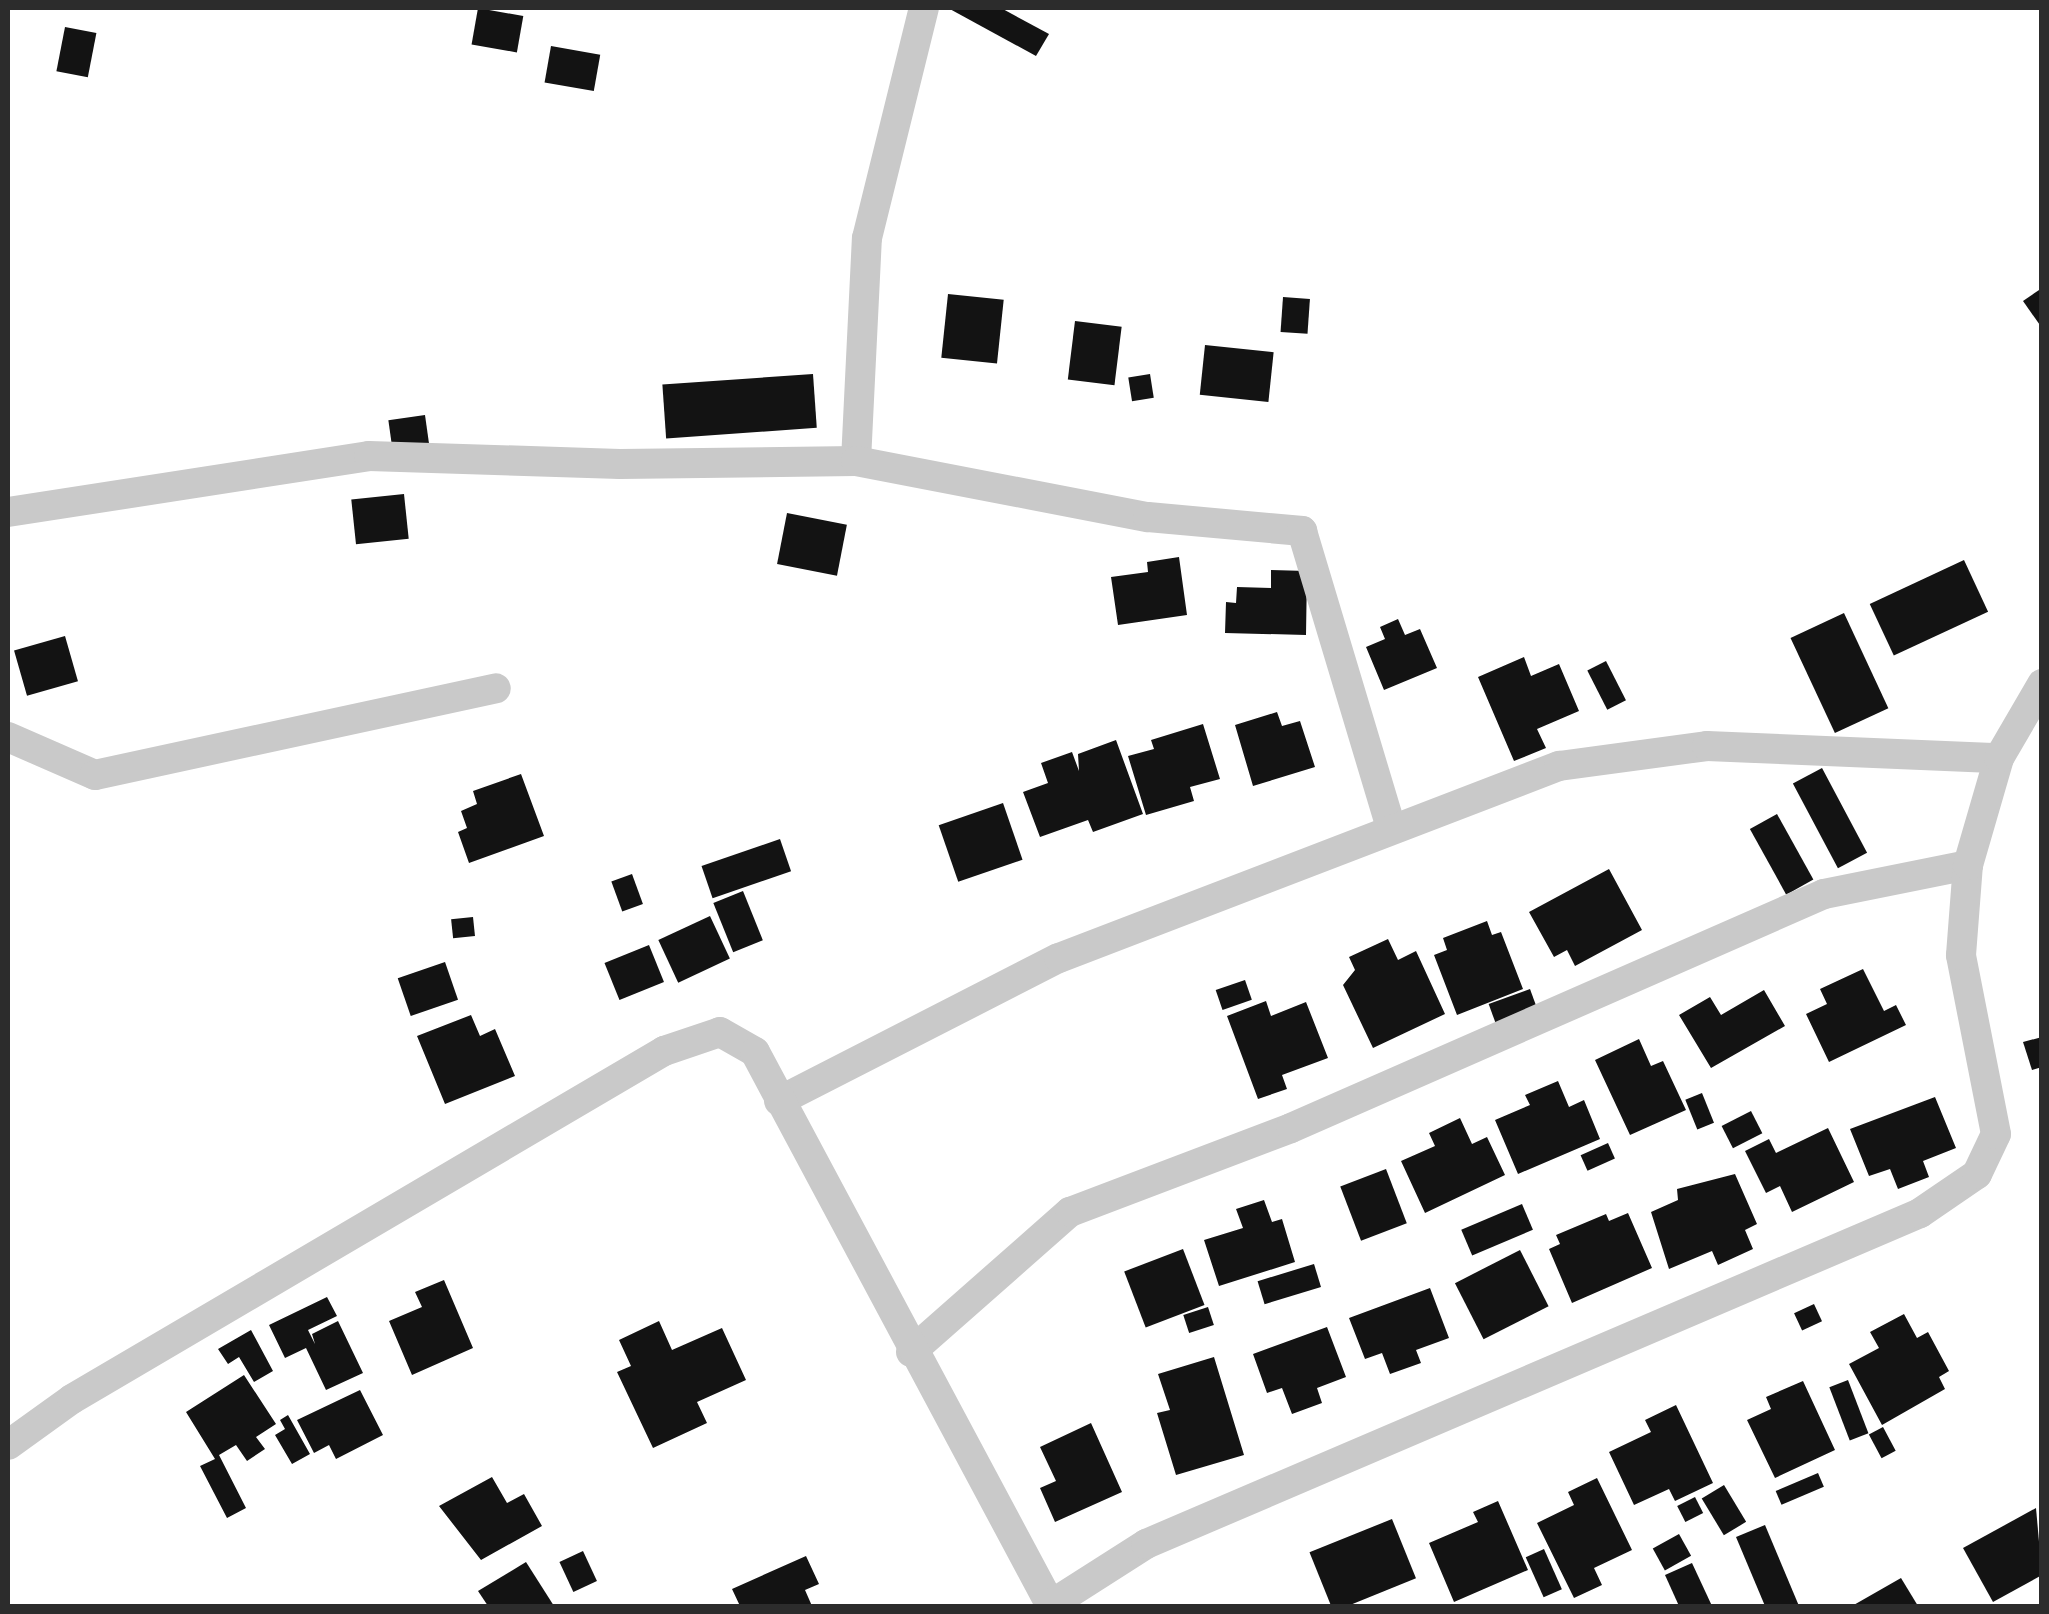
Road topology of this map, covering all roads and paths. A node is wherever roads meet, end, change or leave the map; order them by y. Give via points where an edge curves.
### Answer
1 (924, 8) edge
2 (856, 460) junction
3 (8, 512) edge
4 (2042, 684) edge
5 (496, 688) dead end
6 (8, 737) edge
7 (1999, 758) junction
8 (1391, 828) junction
9 (1968, 865) junction
10 (779, 1102) junction
11 (911, 1352) junction
12 (8, 1444) edge
13 (1050, 1606) edge

1 - 2 street via 867,238
2 - 3 street via 620,464 368,456
2 - 8 street via 1148,517 1302,532
4 - 7 street
5 - 6 street via 95,775
7 - 8 street via 1707,746 1559,766
7 - 9 street
8 - 10 street via 1059,958
9 - 11 street via 1824,894 1291,1128 1070,1212
9 - 13 street via 1961,954 1996,1134 1977,1174 1920,1213 1146,1544
10 - 11 street
10 - 12 street via 755,1052 720,1032 664,1051 72,1399
11 - 13 street

